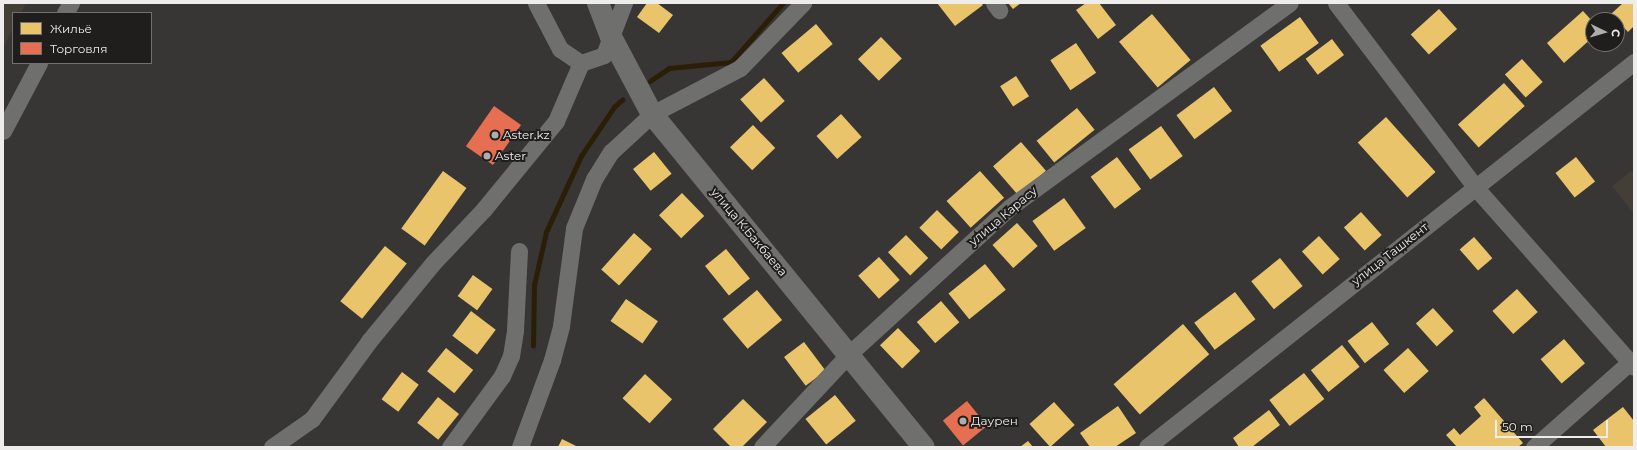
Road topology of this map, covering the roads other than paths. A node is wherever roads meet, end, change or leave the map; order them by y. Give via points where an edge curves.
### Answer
1 (71, 3) edge
2 (536, 3) edge
3 (598, 3) edge
4 (624, 3) edge
5 (802, 3) edge
6 (1290, 3) edge
7 (1336, 3) edge
8 (66, 12) edge
9 (610, 37) junction
10 (1634, 62) edge
11 (581, 63) junction
12 (38, 64) edge
13 (652, 114) junction
14 (3, 131) edge
15 (1475, 187) junction
16 (519, 251) dead end
17 (849, 354) junction
18 (1632, 365) edge
19 (272, 447) edge
20 (450, 447) edge
21 (520, 447) edge
22 (762, 447) edge
23 (924, 447) edge
24 (1147, 447) edge
25 (1534, 447) edge

1 - 8 street
2 - 11 street via 560,49
3 - 9 street, улица К.Бакбаева
4 - 9 street
5 - 13 street via 740,68
6 - 17 street, улица Карасу via 1010,207
7 - 15 street
9 - 11 street via 604,55
9 - 13 street, улица К.Бакбаева
10 - 15 street, улица Ташкент
11 - 19 street via 556,121 484,209 433,263 374,335 312,419
12 - 14 street
13 - 17 street, улица К.Бакбаева
13 - 21 street via 611,152 582,203 574,228 561,326 552,360
15 - 18 street
15 - 24 street, улица Ташкент
16 - 20 street via 515,330 511,356 502,376
17 - 22 street, улица Карасу
17 - 23 street, улица К.Бакбаева
18 - 25 street

